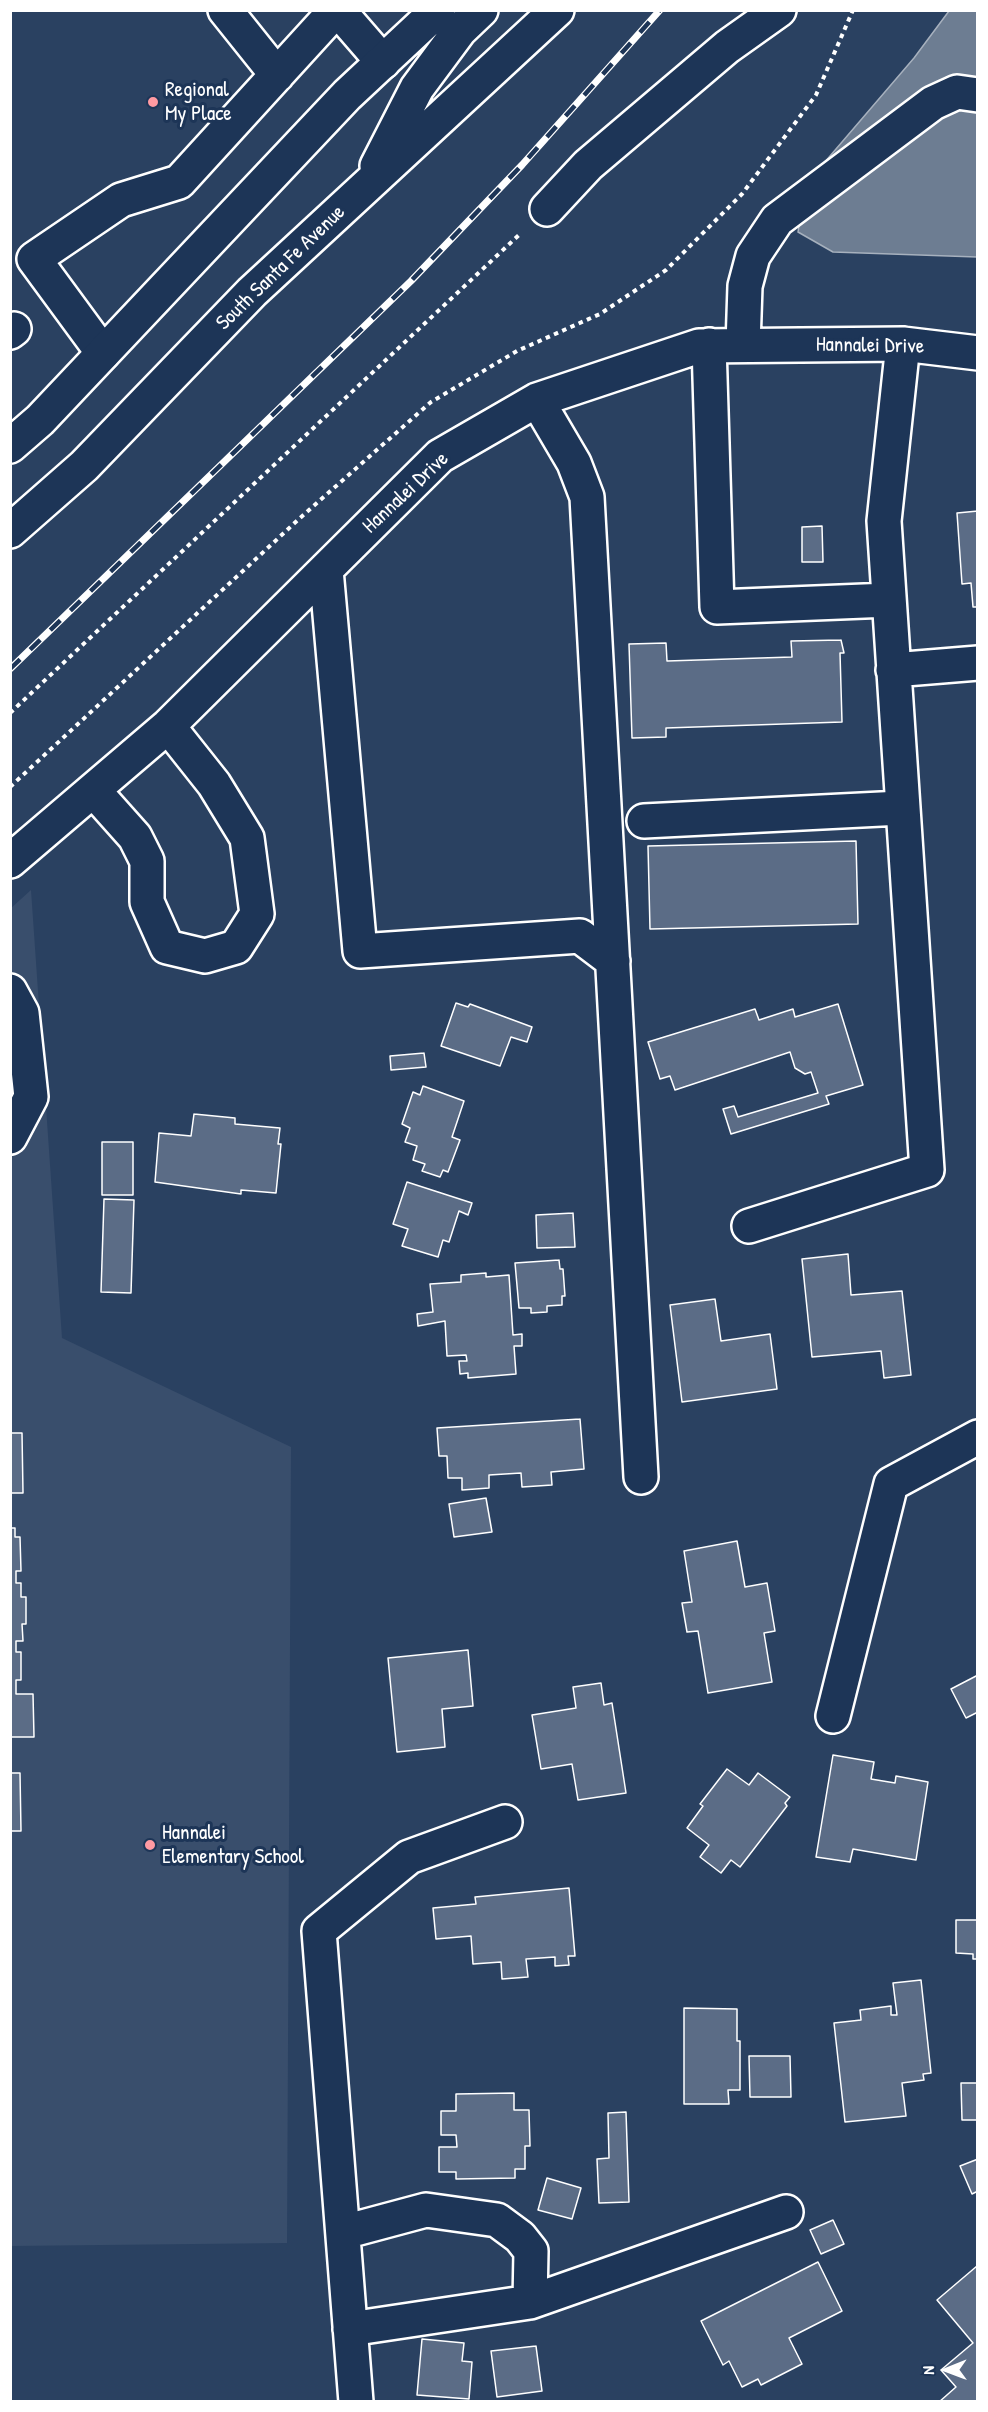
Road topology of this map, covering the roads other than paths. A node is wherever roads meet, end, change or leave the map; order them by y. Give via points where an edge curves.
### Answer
1 (225, 10) edge
2 (337, 10) edge
3 (438, 10) edge
4 (481, 10) edge
5 (557, 10) edge
6 (779, 10) edge
7 (383, 62) junction
8 (277, 75) junction
9 (978, 95) edge
10 (366, 186) junction
11 (547, 209) road end
12 (903, 344) junction
13 (709, 345) junction
14 (743, 345) junction
15 (103, 353) junction
16 (978, 353) edge
17 (537, 400) junction
18 (10, 446) edge
19 (10, 531) edge
20 (326, 570) junction
21 (889, 600) junction
22 (978, 663) edge
23 (893, 670) junction
24 (168, 726) junction
25 (94, 791) junction
26 (902, 808) junction
27 (644, 821) dead end
28 (10, 861) edge
29 (613, 962) junction
30 (14, 1010) edge
31 (10, 1137) edge
32 (749, 1226) dead end
33 (978, 1437) edge
34 (641, 1477) dead end
35 (832, 1716) dead end
36 (505, 1822) dead end
37 (786, 2212) dead end
38 (344, 2232) junction
39 (530, 2302) junction
40 (351, 2329) junction
41 (356, 2402) edge

1 - 8 street
2 - 7 street
2 - 8 street
3 - 7 street
4 - 10 street via 460,30 417,88
5 - 10 street, South Santa Fe Avenue
6 - 11 street via 727,47 597,158
7 - 15 street via 347,95
8 - 15 street via 179,182 121,200 34,259
9 - 14 street via 957,92 933,103 777,220 753,256 745,286
10 - 19 street, South Santa Fe Avenue via 252,292 84,466
12 - 14 street, Hannalei Drive
12 - 16 street, Hannalei Drive
12 - 21 street via 884,521
13 - 14 street, Hannalei Drive
13 - 17 street, Hannalei Drive
13 - 21 street via 717,607
15 - 18 street
17 - 20 street, Hannalei Drive via 440,456
17 - 29 street via 574,463 587,497
20 - 24 street, Hannalei Drive
20 - 29 street via 360,951 580,936
21 - 23 street
22 - 23 street
23 - 26 street
24 - 25 street, Hannalei Drive
24 - 25 street via 214,784 247,838 257,914 236,947 205,956 167,947 147,902 147,861 135,837
25 - 28 street, Hannalei Drive
26 - 27 street
26 - 32 street via 927,1170
29 - 34 street
30 - 31 street via 31,1097
33 - 35 street via 891,1484
36 - 38 street via 409,1857 319,1931
37 - 39 street
38 - 39 street via 426,2210 497,2220 531,2251
38 - 40 street
39 - 40 street
40 - 41 street

